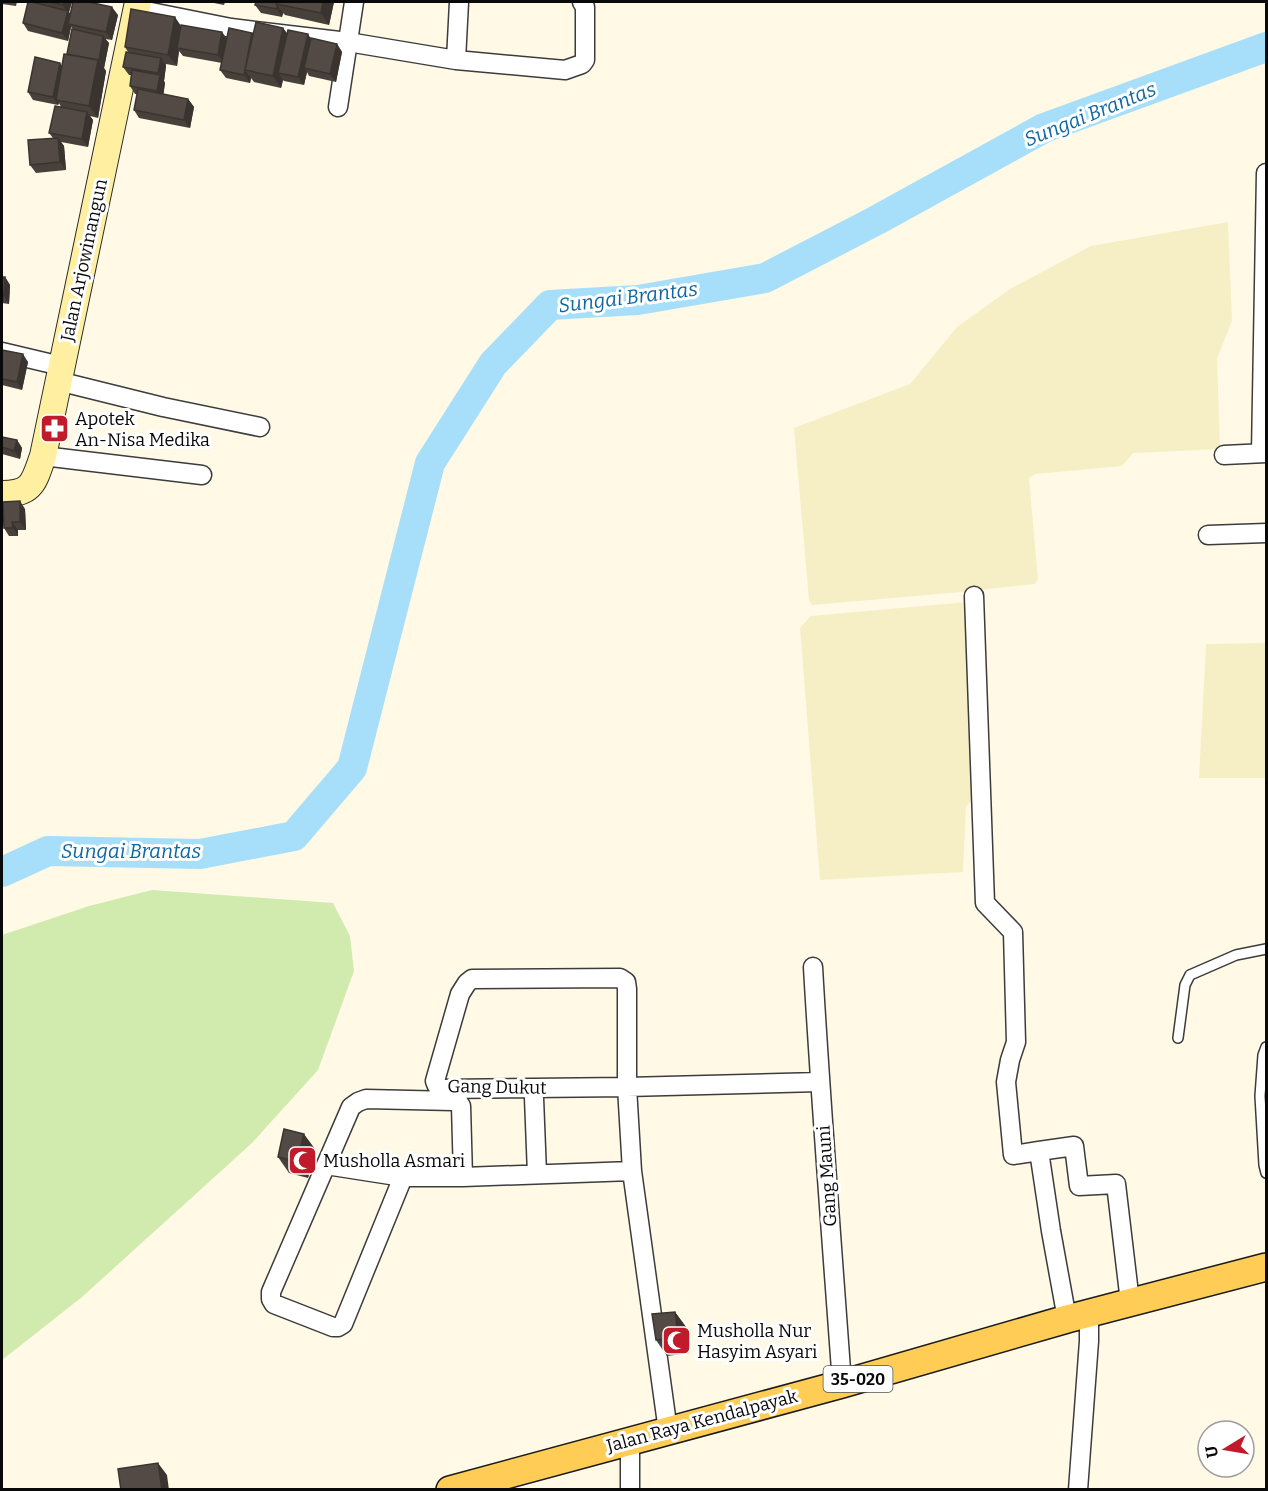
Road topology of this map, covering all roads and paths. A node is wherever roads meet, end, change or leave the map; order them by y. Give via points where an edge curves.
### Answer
1 (354, 2) edge
2 (459, 2) edge
3 (582, 2) edge
4 (137, 5) edge
5 (348, 42) junction
6 (456, 60) junction
7 (338, 107) dead end
8 (1266, 173) edge
9 (2, 352) edge
10 (59, 374) junction
11 (260, 427) dead end
12 (1264, 453) edge
13 (1224, 455) dead end
14 (43, 456) junction
15 (202, 475) dead end
16 (2, 494) edge
17 (1266, 533) edge
18 (1208, 535) dead end
19 (974, 596) dead end
20 (1266, 949) edge
21 (813, 967) dead end
22 (1179, 1038) dead end
23 (1266, 1047) edge
24 (819, 1082) junction
25 (627, 1087) junction
26 (534, 1098) dead end
27 (1039, 1151) junction
28 (326, 1165) junction
29 (632, 1171) junction
30 (1266, 1173) edge
31 (537, 1174) junction
32 (403, 1177) junction
33 (463, 1177) junction
34 (1266, 1267) edge
35 (1130, 1302) junction
36 (1078, 1316) junction
37 (842, 1384) junction
38 (668, 1431) junction
39 (630, 1440) junction
40 (495, 1484) edge
41 (450, 1490) edge
42 (630, 1490) edge
43 (1078, 1490) edge

1 - 5 street
2 - 6 street
3 - 6 street via 585,60 578,66 566,70
4 - 5 street via 231,28
4 - 10 main road, Jalan Arjowinangun
5 - 6 street
5 - 7 street
8 - 12 street
9 - 10 street
10 - 11 street via 163,407
10 - 14 main road, Jalan Arjowinangun
12 - 13 street
14 - 15 street
14 - 16 main road, Jalan Arjowinangun via 27,488
17 - 18 street
19 - 27 street via 985,903 1013,932 1016,1042 1006,1082 1013,1155
20 - 22 lane via 1236,955 1190,975 1185,985
21 - 24 street, Gang Mauni
23 - 30 lane via 1260,1096
24 - 25 street
24 - 37 street, Gang Mauni
25 - 25 street, Gang Dukut via 442,1089 435,1081 460,994 472,979 620,978 627,989
25 - 29 street
26 - 31 street
27 - 35 street via 1074,1146 1079,1186 1116,1184
27 - 36 street via 1051,1231
28 - 32 street
28 - 32 street via 271,1299 274,1304 333,1327 343,1324
28 - 33 street via 351,1107 358,1102 453,1101 461,1106
29 - 31 street
29 - 38 street
31 - 33 street
32 - 33 street
34 - 35 main road, Jalan Raya Kendalpayak / 35-020
35 - 36 main road, Jalan Raya Kendalpayak / 35-020
36 - 37 main road, Jalan Raya Kendalpayak / 35-020
36 - 43 street via 1089,1341
37 - 38 main road, Jalan Raya Kendalpayak / 35-020
38 - 39 main road, Jalan Raya Kendalpayak / 35-020
39 - 40 main road, Jalan Raya Kendalpayak / 35-020
39 - 42 street
40 - 41 main road, Jalan Raya Kendalpayak / 35-020

